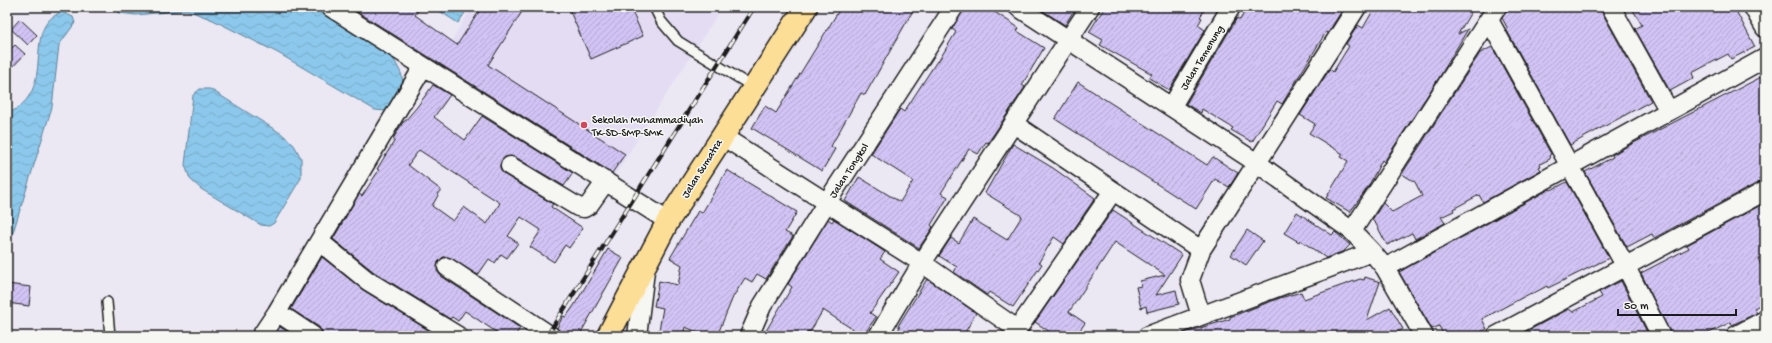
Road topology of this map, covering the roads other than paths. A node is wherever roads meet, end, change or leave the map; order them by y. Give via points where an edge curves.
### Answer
1 (330, 7) edge
2 (654, 7) edge
3 (806, 7) edge
4 (954, 7) edge
5 (1018, 7) edge
6 (1090, 7) edge
7 (1231, 7) edge
8 (1357, 7) edge
9 (1611, 7) edge
10 (1753, 7) edge
11 (1493, 13) edge
12 (1765, 28) edge
13 (1068, 40) junction
14 (1765, 58) edge
15 (423, 67) junction
16 (753, 88) junction
17 (1172, 106) junction
18 (1669, 111) junction
19 (1014, 124) junction
20 (722, 136) junction
21 (1257, 163) junction
22 (510, 166) dead end
23 (1569, 166) junction
24 (606, 181) junction
25 (1765, 191) edge
26 (1113, 192) junction
27 (827, 202) junction
28 (668, 221) junction
29 (1352, 231) junction
30 (320, 242) junction
31 (1201, 250) junction
32 (1372, 252) junction
33 (646, 263) junction
34 (922, 264) junction
35 (447, 267) dead end
36 (1626, 267) junction
37 (1385, 268) junction
38 (107, 302) dead end
39 (277, 312) junction
40 (1201, 316) junction
41 (1765, 320) edge
42 (1015, 333) edge
43 (110, 336) edge
44 (261, 336) edge
45 (313, 336) edge
46 (458, 336) edge
47 (551, 336) edge
48 (608, 336) edge
49 (637, 336) edge
50 (749, 336) edge
51 (878, 336) edge
52 (1147, 336) edge
53 (1424, 336) edge
54 (1496, 336) edge
55 (1661, 336) edge
56 (1735, 336) edge

1 - 15 street
2 - 16 lane via 661,21 678,40
3 - 16 highway, Jalan Sumatra
4 - 27 street, Jalan Tongkol
5 - 13 street
6 - 13 street
7 - 17 street, Jalan Temenung
8 - 21 street
9 - 18 street
10 - 12 street
11 - 23 street
11 - 29 street
13 - 17 street
13 - 19 street
14 - 18 street
15 - 24 street
15 - 30 street
16 - 20 highway, Jalan Sumatra
17 - 21 street
18 - 23 street
19 - 26 street
19 - 34 street
20 - 27 street
20 - 28 highway, Jalan Sumatra
21 - 29 street
21 - 31 street
22 - 24 street via 578,207 584,208 589,206
23 - 36 street
23 - 37 street
24 - 28 street
25 - 36 street
26 - 31 street
26 - 42 street
27 - 34 street
27 - 50 street, Jalan Tongkol via 762,306
28 - 33 highway, Jalan Sumatra
29 - 32 street
30 - 39 street
30 - 46 street via 368,281
31 - 40 street via 1190,280
32 - 37 street
32 - 40 street
33 - 48 highway, Jalan Sumatra
33 - 49 street
34 - 42 street
34 - 51 street
35 - 47 street
36 - 54 street
36 - 55 street
37 - 53 street
38 - 43 lane
39 - 44 street
39 - 45 street
40 - 52 street
41 - 56 street

